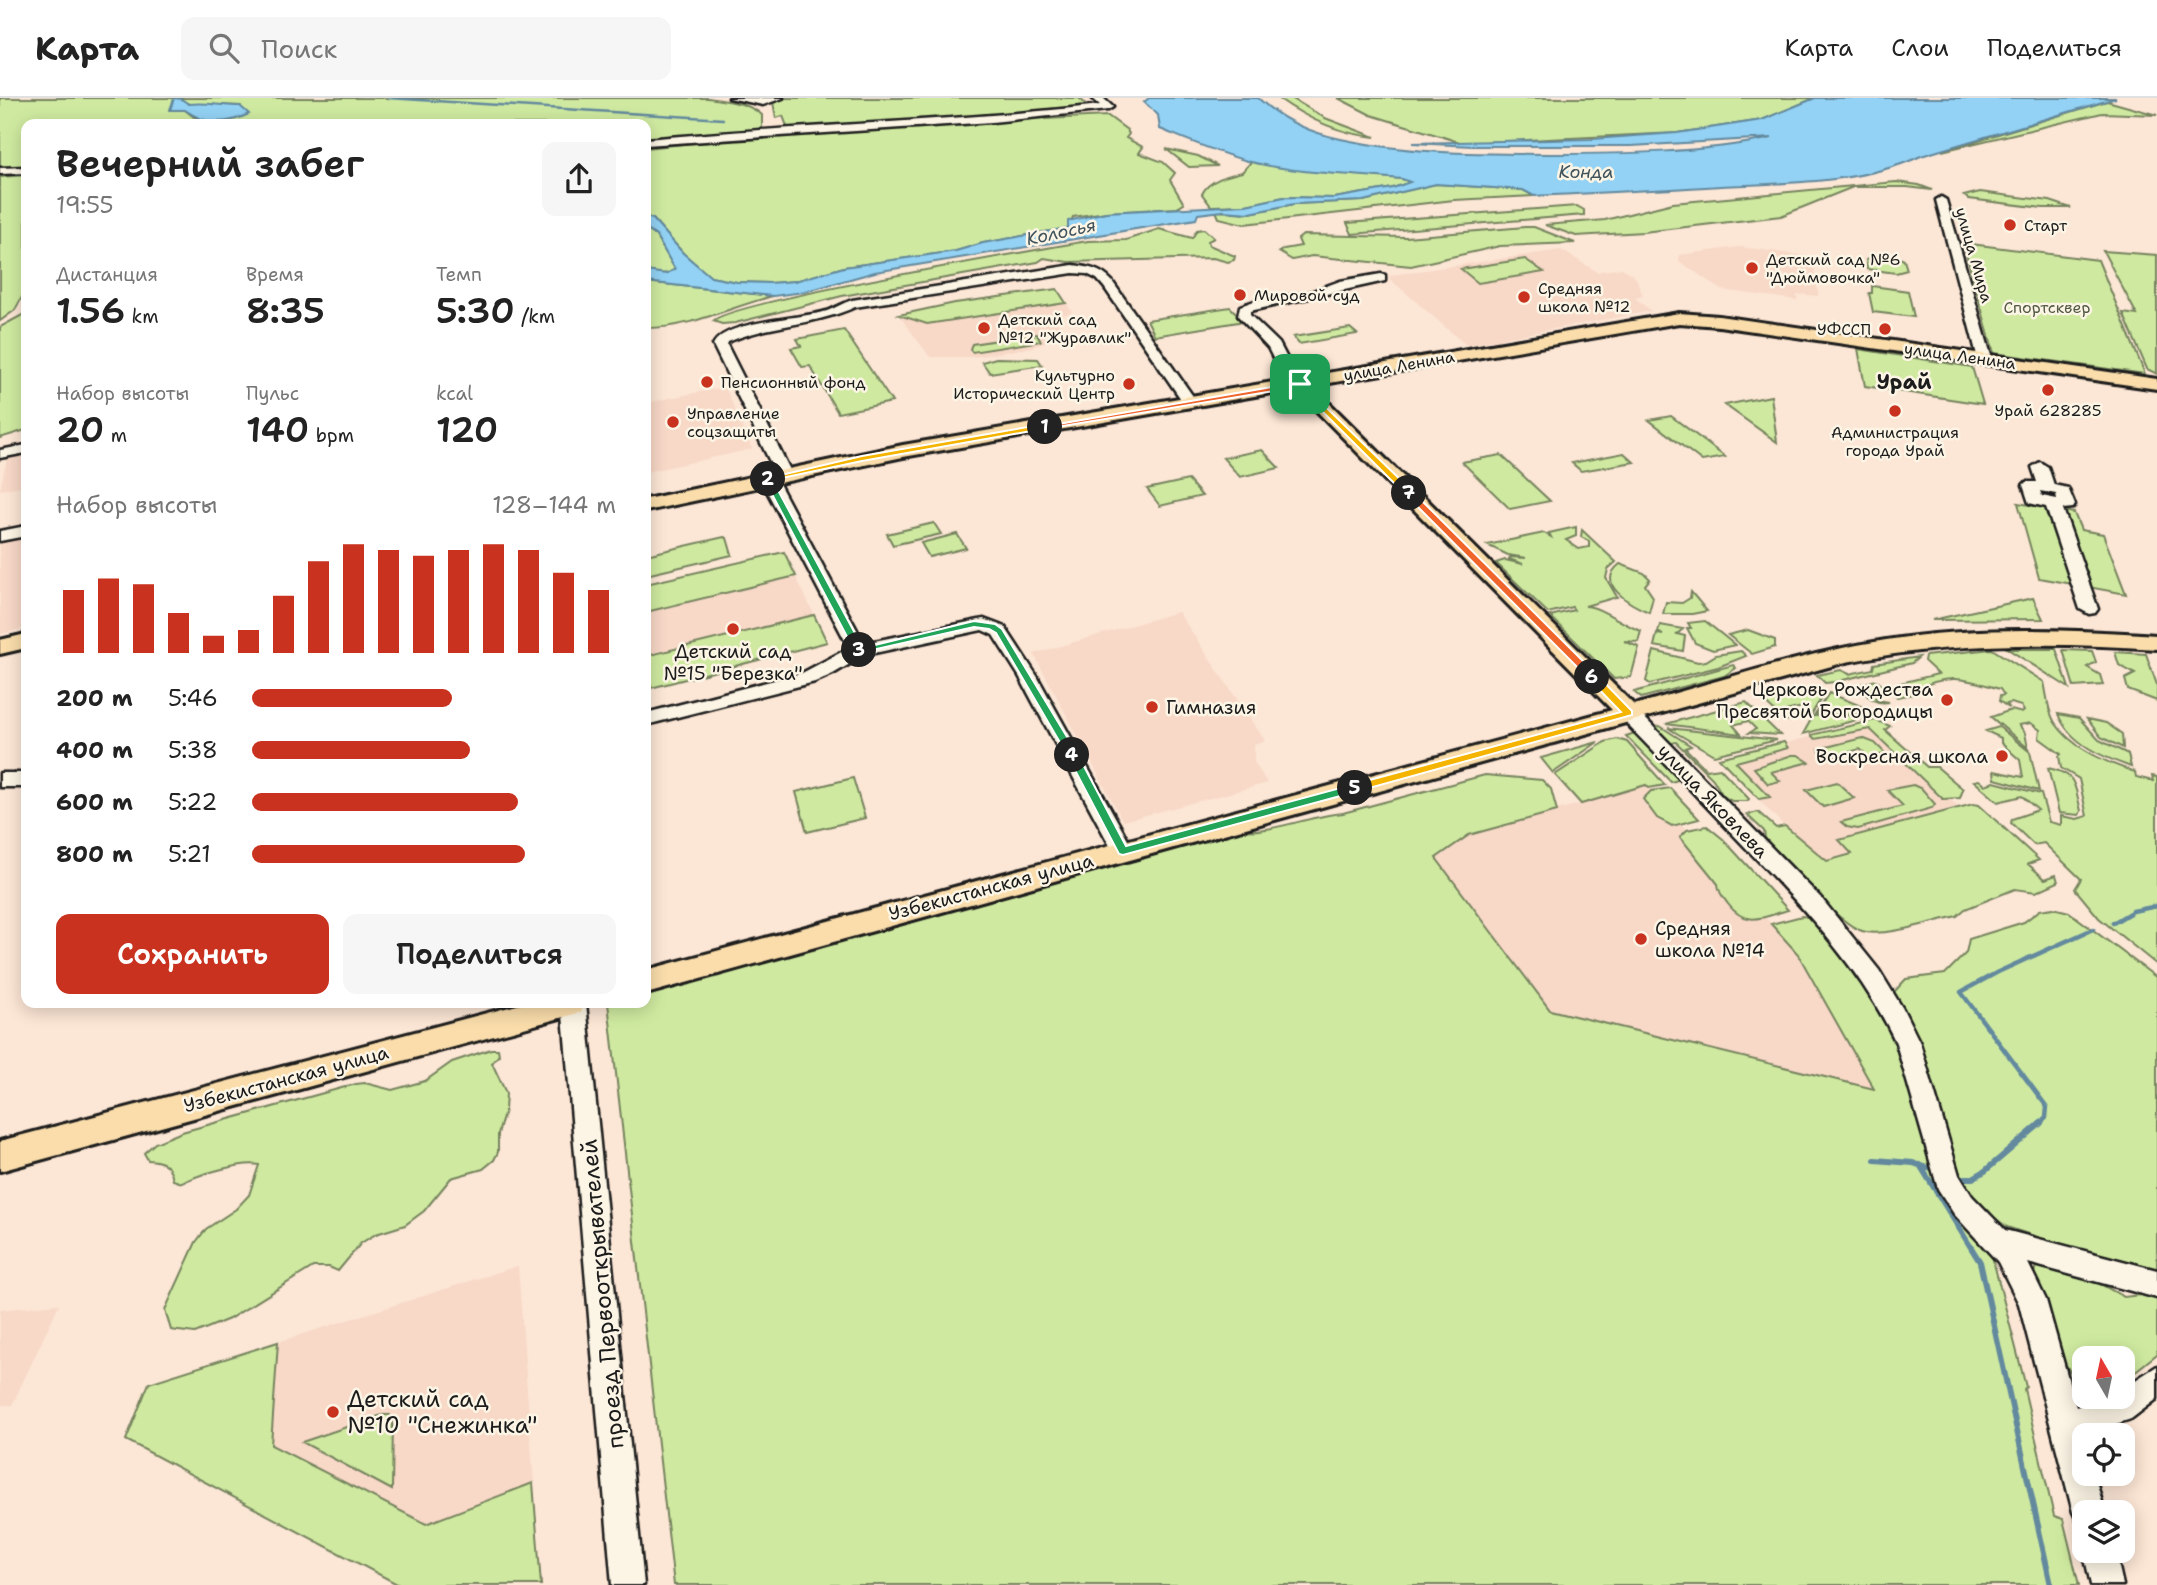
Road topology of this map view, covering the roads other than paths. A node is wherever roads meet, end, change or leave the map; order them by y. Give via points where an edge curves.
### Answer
1 (734, 98) edge
2 (778, 98) edge
3 (1097, 98) edge
4 (763, 102) junction
5 (771, 132) junction
6 (651, 142) edge
7 (21, 170) edge
8 (0, 171) edge
9 (1941, 201) dead end
10 (1381, 278) dead end
11 (1985, 359) junction
12 (1300, 384) junction
13 (2157, 384) edge
14 (1190, 402) junction
15 (21, 450) edge
16 (0, 454) edge
17 (2040, 467) dead end
18 (776, 476) junction
19 (651, 504) edge
20 (21, 532) edge
21 (0, 536) edge
22 (2089, 608) dead end
23 (21, 642) edge
24 (2157, 642) edge
25 (0, 647) edge
26 (859, 650) junction
27 (1628, 713) junction
28 (651, 718) edge
29 (0, 780) edge
30 (21, 780) edge
31 (1123, 851) junction
32 (651, 981) edge
33 (554, 1008) edge
34 (573, 1008) edge
35 (0, 1156) edge
36 (1998, 1242) junction
37 (2157, 1284) edge
38 (2157, 1381) edge
39 (2067, 1425) junction
40 (2086, 1500) edge
41 (2102, 1563) edge
42 (628, 1585) edge
43 (2107, 1585) edge

1 - 4 street
2 - 4 street
3 - 5 street via 1108,107 945,123
4 - 5 street via 771,116
5 - 6 street
7 - 8 street
9 - 11 street, улица Мира
10 - 12 street, улица Яковлева via 1244,309 1244,316 1274,346
11 - 12 main road, улица Ленина via 1679,318
11 - 13 main road, улица Ленина
12 - 14 main road, улица Ленина
12 - 27 main road, улица Яковлева
14 - 18 main road, улица Ленина
14 - 18 street via 1108,284 1090,271 1051,271 852,304 830,314 737,332 720,342
15 - 16 street
17 - 22 street
18 - 19 main road, улица Ленина
18 - 26 street
20 - 21 street
23 - 25 main road
24 - 27 main road, Узбекистанская улица via 2024,635 1901,644
26 - 28 street via 808,678
26 - 31 street via 974,624 996,628 1040,698
27 - 31 main road, Узбекистанская улица
27 - 36 street, улица Яковлева via 1808,898 1871,977 1908,1043 1947,1180 1963,1205
29 - 30 street
31 - 32 main road, Узбекистанская улица
33 - 35 main road, Узбекистанская улица
34 - 42 street, проезд Первооткрывателей
36 - 37 street
36 - 39 street, улица Яковлева via 2032,1300
38 - 39 street via 2120,1408
39 - 40 street, улица Яковлева
41 - 43 street

